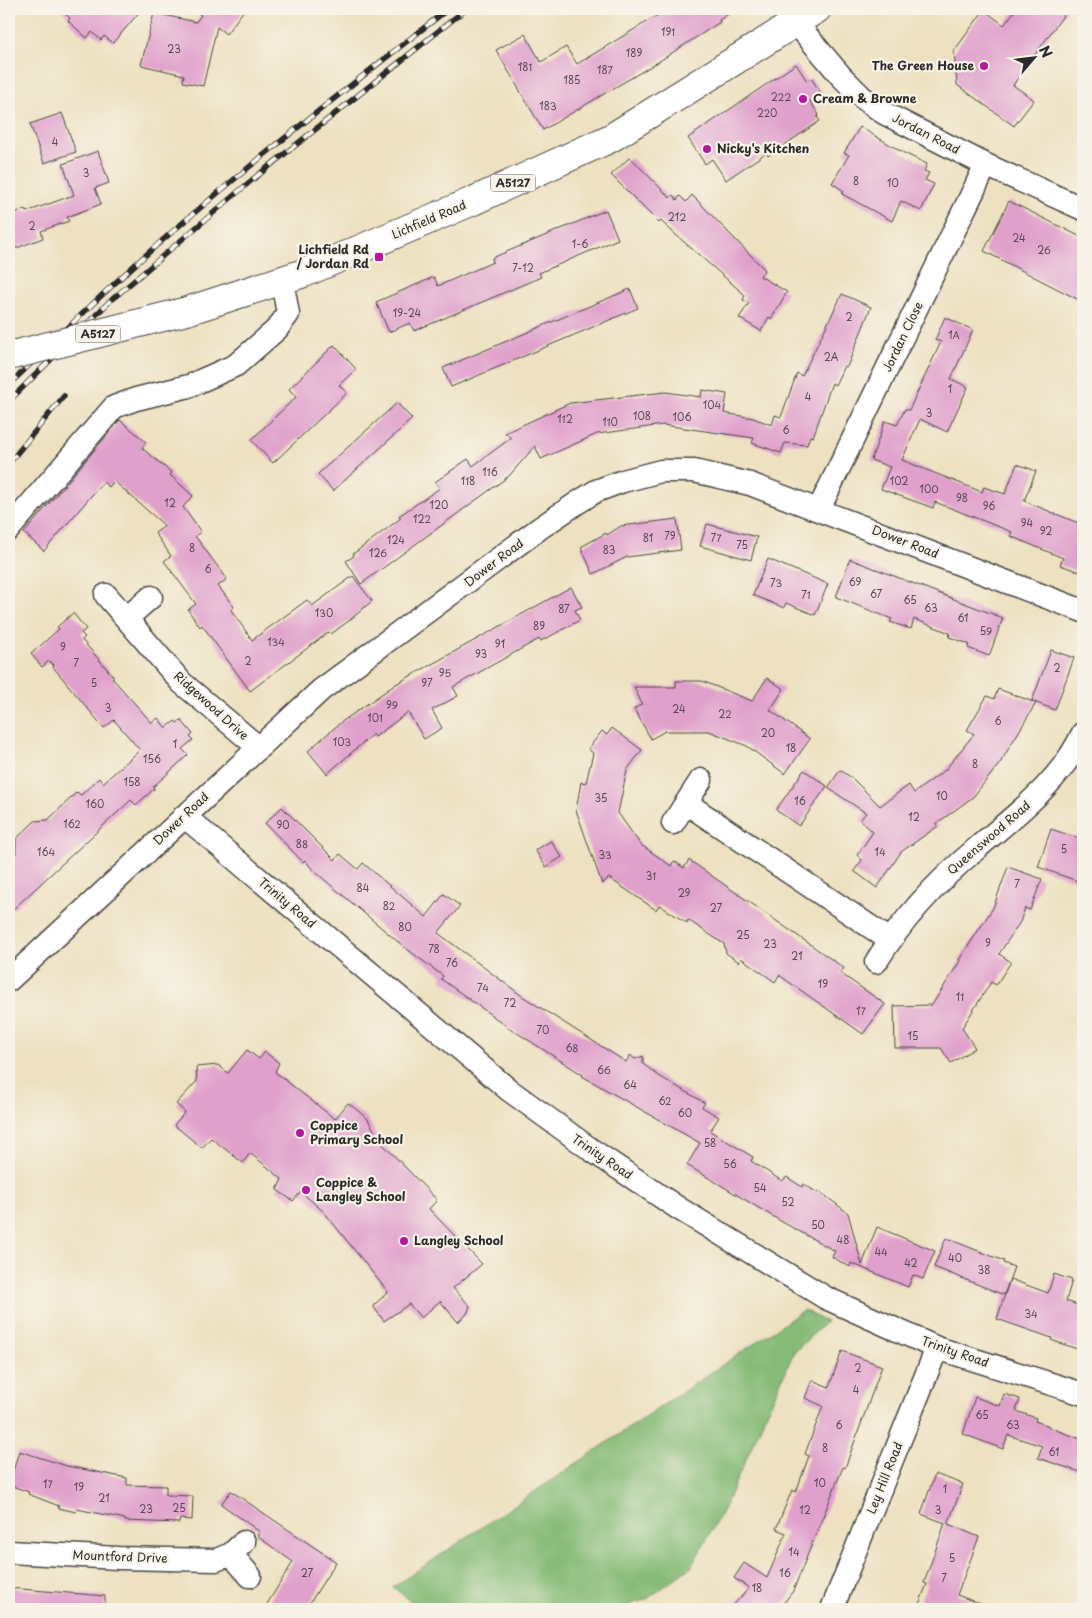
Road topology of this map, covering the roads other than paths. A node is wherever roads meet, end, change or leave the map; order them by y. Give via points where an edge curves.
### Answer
1 (807, 16) edge
2 (986, 164) junction
3 (1083, 208) edge
4 (282, 280) junction
5 (9, 356) edge
6 (819, 509) junction
7 (9, 529) edge
8 (106, 595) dead end
9 (151, 597) dead end
10 (1083, 611) edge
11 (126, 618) junction
12 (1083, 733) edge
13 (258, 747) junction
14 (701, 780) dead end
15 (686, 803) junction
16 (184, 816) junction
17 (673, 823) dead end
18 (890, 940) junction
19 (876, 962) dead end
20 (9, 980) edge
21 (938, 1348) junction
22 (1083, 1394) edge
23 (9, 1552) edge
24 (250, 1576) dead end
25 (832, 1609) edge

1 - 2 street, Jordan Road via 841,76 863,98 884,113
1 - 4 main road, Lichfield Road / A5127 via 611,138 473,201
2 - 3 street, Jordan Road
2 - 6 street, Jordan Close
4 - 5 main road, Lichfield Road / A5127, bridge via 187,311
4 - 7 street via 288,314 277,329 236,365 189,386 136,398 114,408
6 - 10 street, Dower Road
6 - 13 street, Dower Road via 750,484 694,471 662,470 596,491 540,528 321,690
8 - 11 street, Ridgewood Drive
9 - 11 street
11 - 13 street, Ridgewood Drive via 182,683
12 - 18 street, Queenswood Road via 1061,771 1019,814 943,879
13 - 16 street, Dower Road
14 - 15 street
15 - 17 street
15 - 18 street
16 - 20 street, Dower Road
16 - 21 street, Trinity Road via 509,1090 593,1152 826,1298
18 - 19 street, Queenswood Road
21 - 22 street, Trinity Road
21 - 25 street, Ley Hill Road
23 - 24 street, Mountford Drive via 216,1560 238,1548

